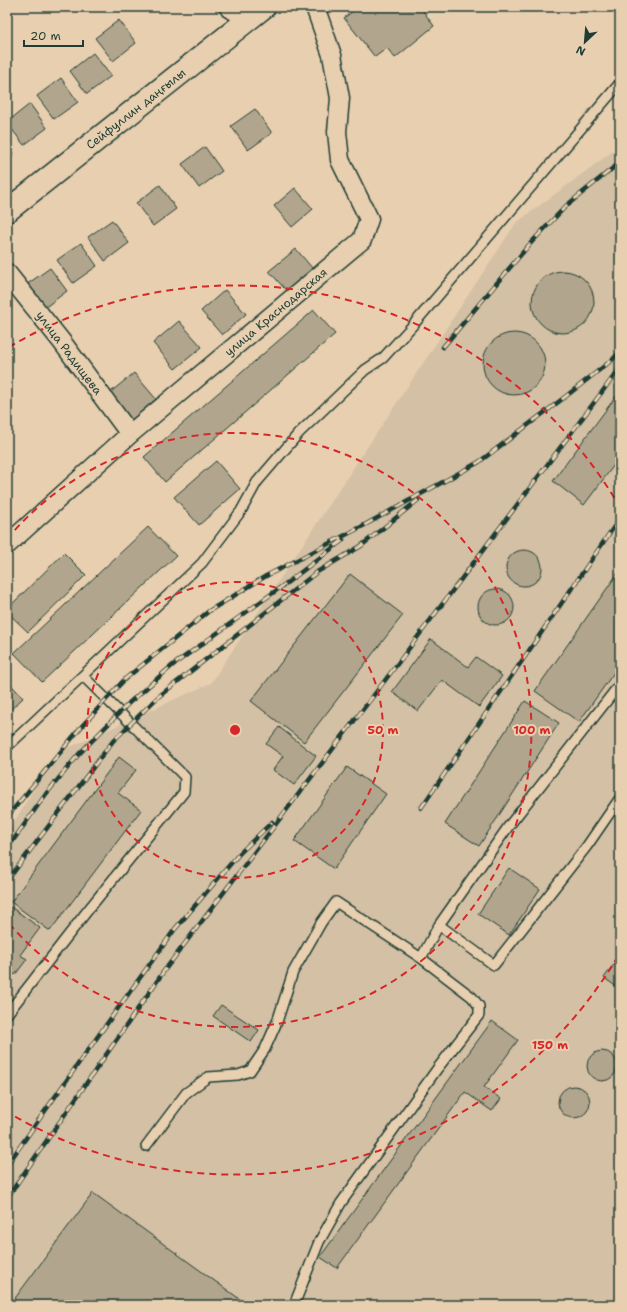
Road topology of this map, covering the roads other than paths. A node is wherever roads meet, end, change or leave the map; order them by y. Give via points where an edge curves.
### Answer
1 (231, 7) edge
2 (315, 7) edge
3 (258, 12) edge
4 (620, 83) edge
5 (7, 211) edge
6 (7, 273) edge
7 (130, 434) junction
8 (7, 545) edge
9 (83, 676) junction
10 (620, 684) edge
11 (7, 748) edge
12 (620, 798) edge
13 (440, 925) junction
14 (421, 958) junction
15 (7, 1014) edge
16 (146, 1146) dead end
17 (294, 1305) edge

1 - 3 main road
2 - 7 street, улица Краснодарская via 332,55 340,98 337,132 340,160 368,219 362,240
3 - 5 main road, Сейфуллин даңғылы
4 - 9 lane via 388,353 365,370 299,433 257,482 241,511 202,563
6 - 7 street, улица Радищева
7 - 8 street, улица Краснодарская
9 - 11 lane
9 - 15 lane via 185,777 184,792
10 - 13 lane via 508,827
12 - 13 lane via 587,846 494,965
13 - 14 lane
14 - 16 lane via 336,902 293,972 277,1022 265,1049 250,1071 238,1075 208,1077 186,1093
14 - 17 lane via 472,997 479,1006 479,1015 341,1203 319,1242

